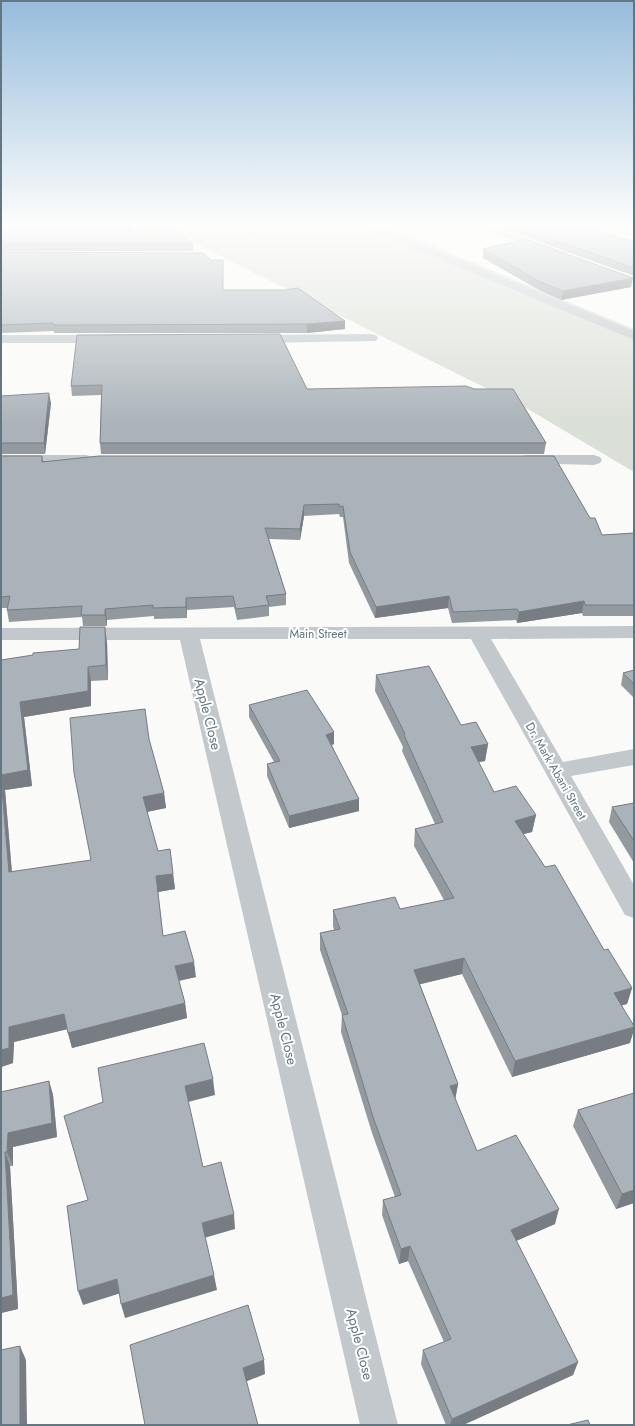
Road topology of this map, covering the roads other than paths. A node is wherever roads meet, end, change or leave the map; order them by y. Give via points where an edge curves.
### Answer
1 (532, 294) edge
2 (634, 336) edge
3 (371, 338) dead end
4 (1, 339) edge
5 (119, 339) edge
6 (237, 339) edge
7 (1, 460) edge
8 (104, 460) edge
9 (507, 460) edge
10 (594, 460) dead end
11 (634, 632) edge
12 (478, 633) junction
13 (1, 634) edge
14 (189, 634) junction
15 (634, 757) edge
16 (556, 771) junction
17 (634, 908) edge
18 (379, 1425) edge

1 - 2 street
3 - 6 street
4 - 5 street
7 - 8 street
9 - 10 street
11 - 12 street, Main Street
12 - 14 street, Main Street
12 - 16 street, Dr. Mark Abani Street
13 - 14 street, Main Street
14 - 18 street, Apple Close
15 - 16 street
16 - 17 street, Dr. Mark Abani Street

